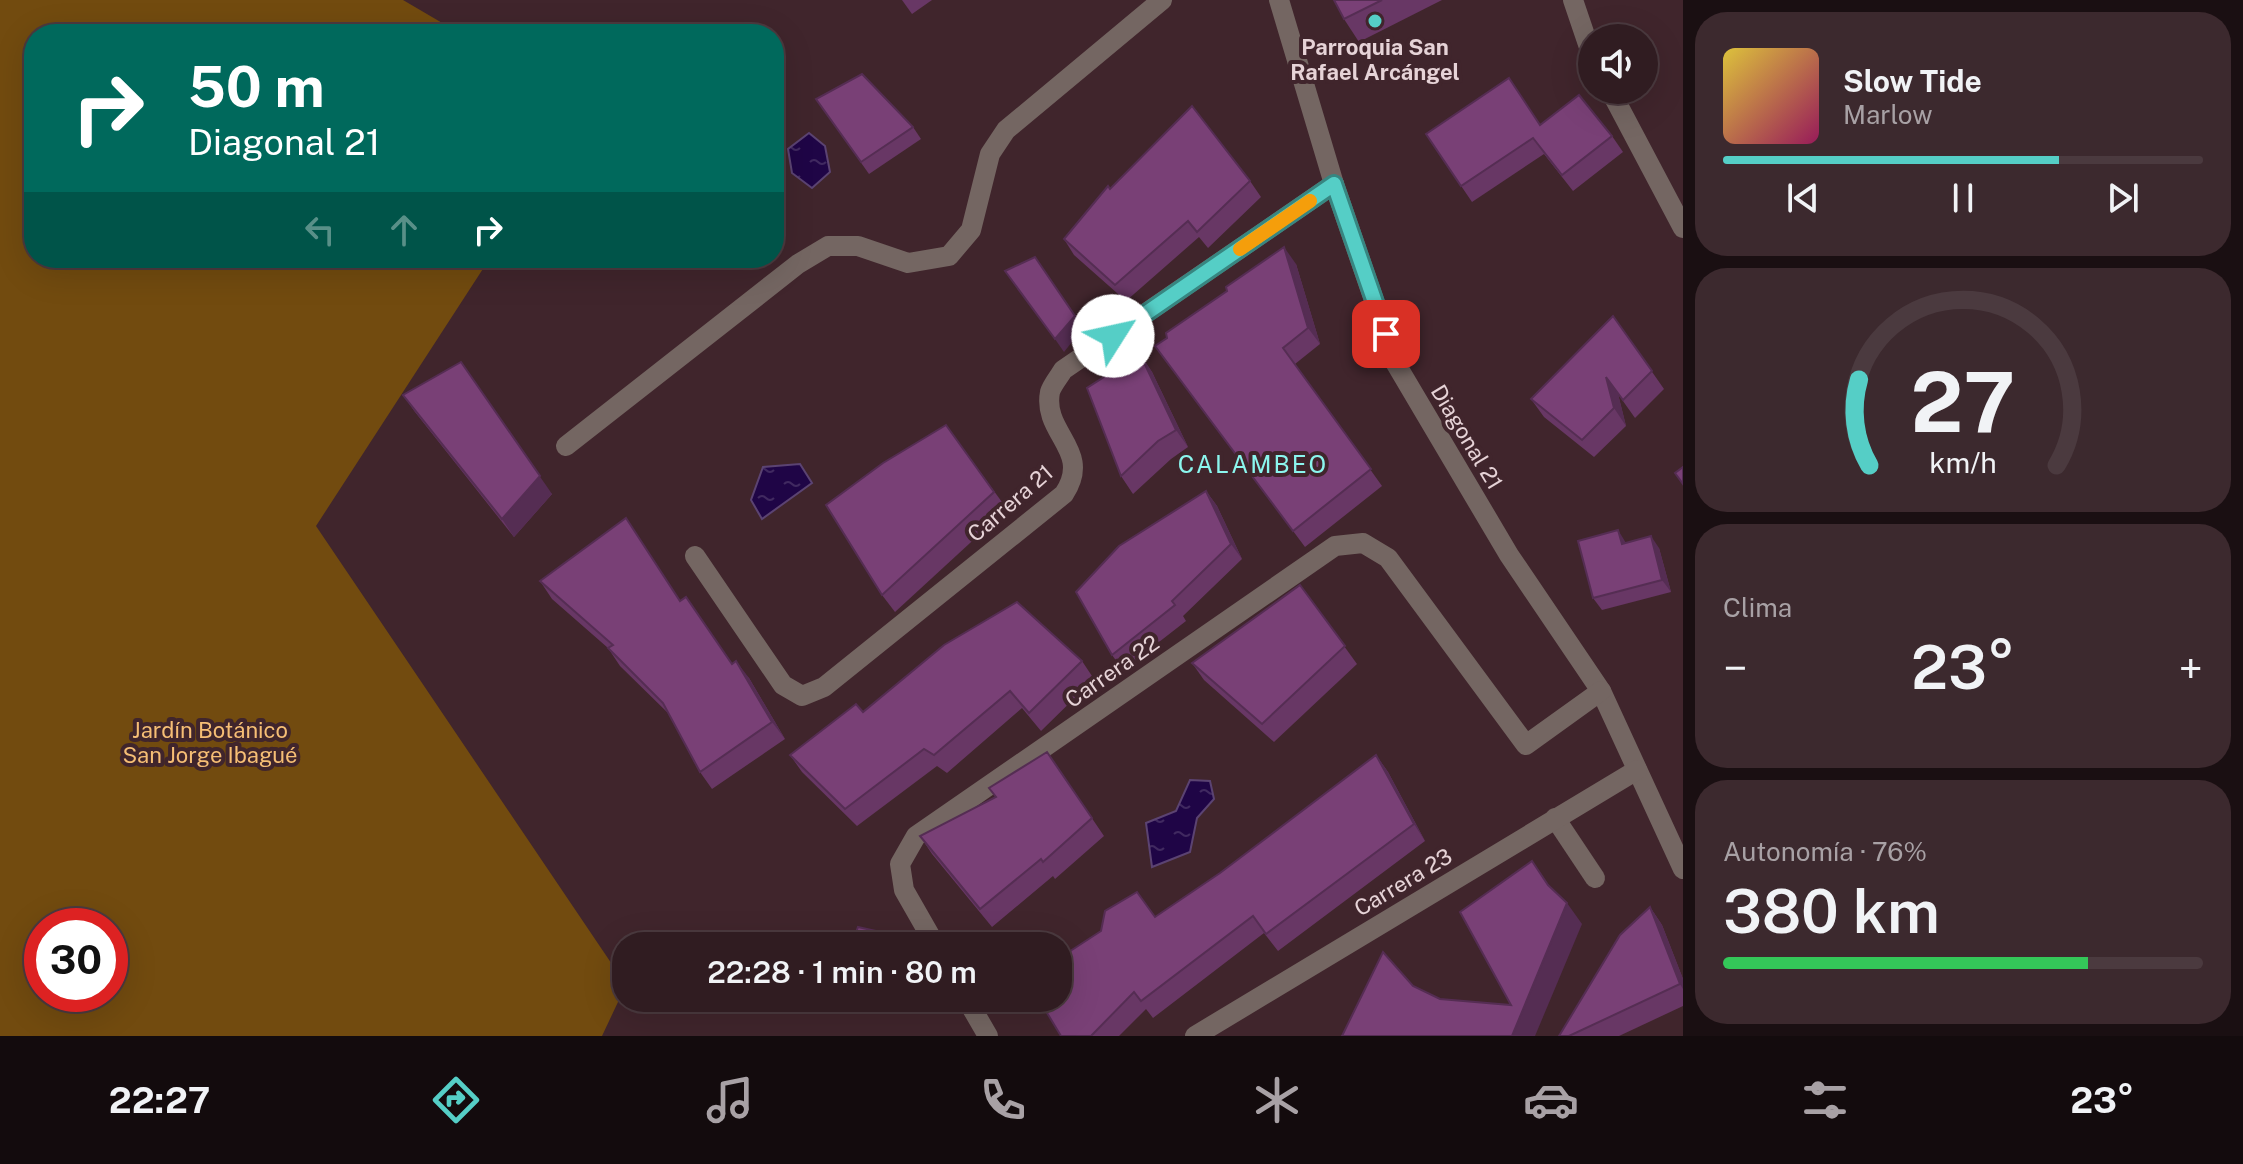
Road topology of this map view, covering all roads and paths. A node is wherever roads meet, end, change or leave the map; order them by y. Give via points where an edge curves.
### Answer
1 (1162, 0) edge
2 (1279, 0) edge
3 (1573, 0) edge
4 (1581, 24) edge
5 (1617, 104) edge
6 (1334, 184) junction
7 (1683, 228) edge
8 (566, 446) dead end
9 (695, 556) dead end
10 (1601, 691) junction
11 (1637, 770) junction
12 (1555, 818) junction
13 (1683, 869) edge
14 (1595, 878) dead end
15 (928, 932) edge
16 (974, 1012) edge
17 (988, 1036) edge
18 (1195, 1036) edge

1 - 8 street via 1006,130 990,154 971,230 949,256 908,263 858,246 828,246
2 - 6 street, Diagonal 21
3 - 4 street
5 - 7 street
6 - 9 street, Carrera 21 via 1063,370 1050,390 1050,412 1074,461 1073,480 1064,494 824,687 802,696 783,685
6 - 10 street, Diagonal 21 via 1396,364 1509,555
10 - 11 street, Diagonal 21
10 - 15 street, Carrera 22 via 1526,745 1388,558 1363,543 1335,546 916,836 900,864 904,890
11 - 12 street, Carrera 23
11 - 13 street, Diagonal 21
12 - 14 street
12 - 18 street, Carrera 23
16 - 17 street

